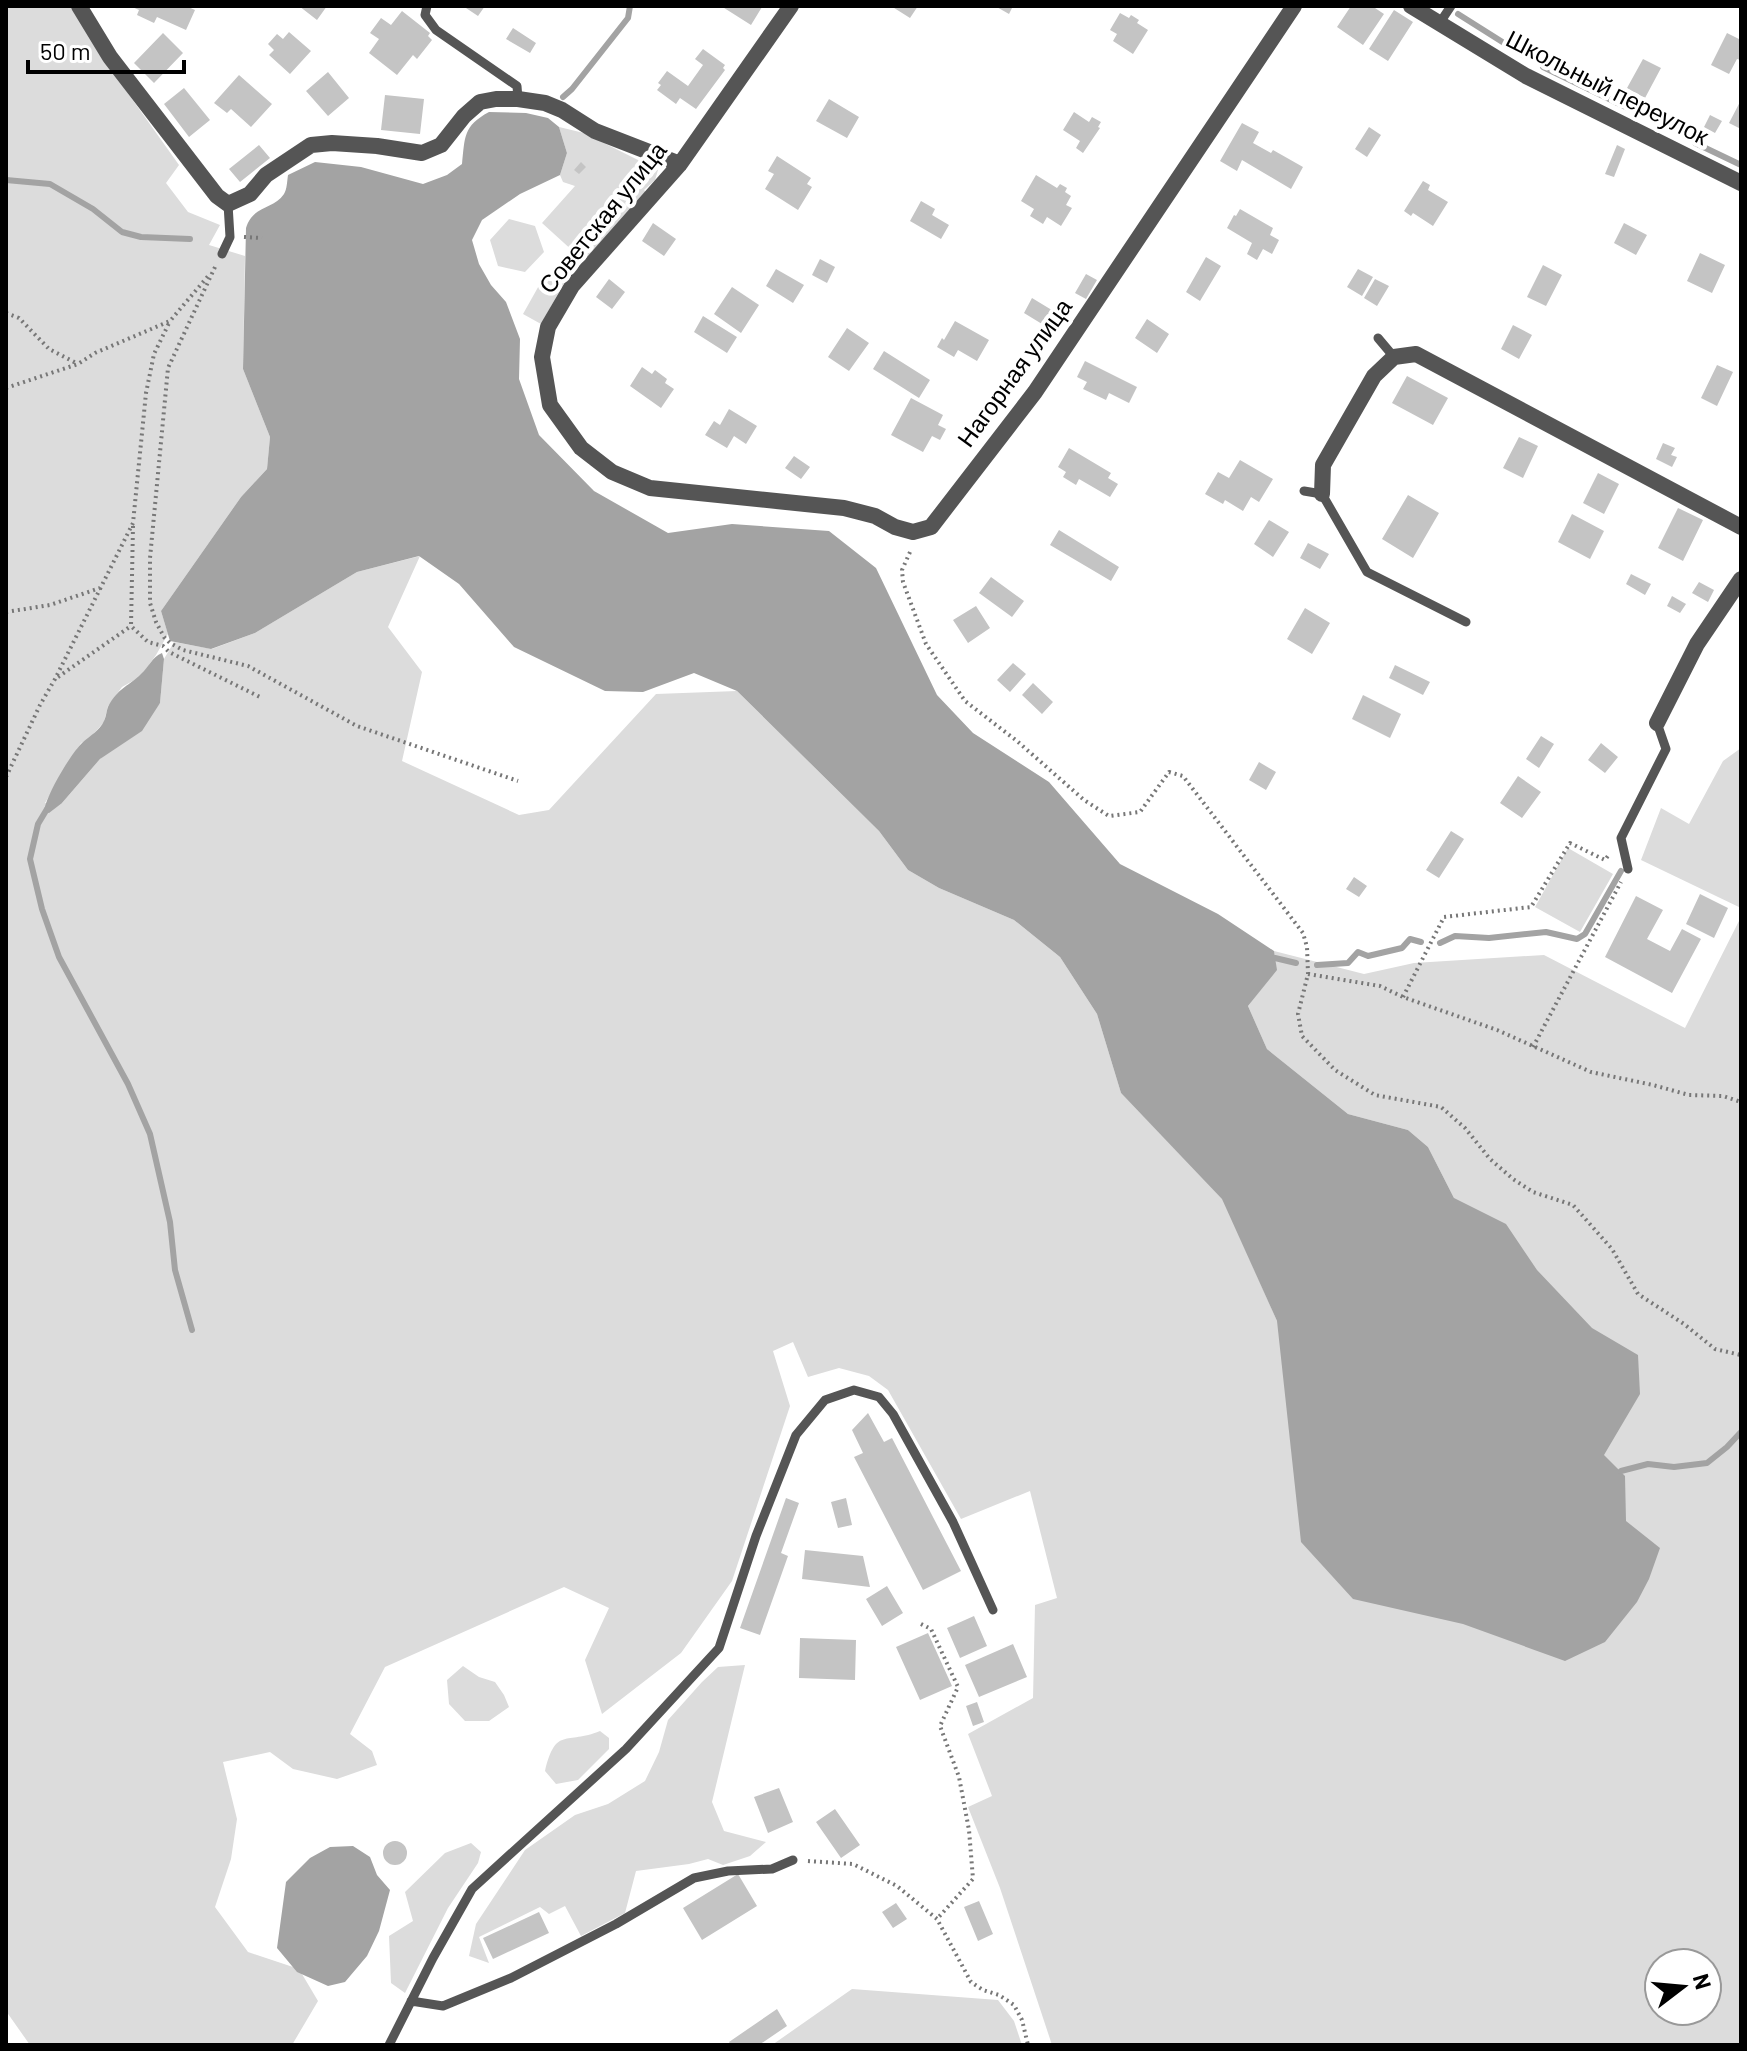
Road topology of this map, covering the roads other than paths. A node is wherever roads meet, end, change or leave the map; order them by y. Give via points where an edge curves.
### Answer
1 (79, 6) edge
2 (427, 6) edge
3 (791, 6) edge
4 (1294, 6) edge
5 (1411, 6) edge
6 (1451, 6) edge
7 (1439, 24) junction
8 (518, 99) junction
9 (680, 164) junction
10 (1741, 183) edge
11 (228, 204) junction
12 (222, 254) road end
13 (1378, 338) dead end
14 (1394, 357) junction
15 (650, 488) joint
16 (1304, 491) dead end
17 (1322, 494) junction
18 (1741, 527) edge
19 (1741, 579) edge
20 (1466, 622) dead end
21 (1657, 723) joint
22 (1628, 869) road end
23 (993, 1610) dead end
24 (793, 1860) road end
25 (411, 2001) junction
26 (389, 2045) edge

1 - 11 street via 110,57
2 - 8 lane via 425,15 436,30 517,86
3 - 9 street, Советская улица
4 - 15 street, Нагорная улица via 1035,392 931,527 913,532 844,508
5 - 7 street, Школьный переулок
6 - 7 lane
7 - 10 street, Школьный переулок via 1526,76
8 - 9 street via 545,103 595,131
8 - 11 street via 480,102 441,145 422,153 311,145 266,175 250,194
9 - 15 street, Советская улица via 572,286 548,327 542,357 550,405 581,448 612,472
11 - 12 lane via 230,237
13 - 14 lane
14 - 17 street via 1374,376 1323,465
14 - 18 street via 1416,354
16 - 17 lane
17 - 20 lane via 1367,572
19 - 21 street via 1697,644
21 - 22 lane via 1666,749 1621,838
23 - 25 lane via 953,1522 893,1414 879,1397 854,1390 825,1400 796,1435 719,1648 626,1749 472,1889
24 - 25 lane via 772,1869 694,1878 511,1978 443,2006
25 - 26 lane

